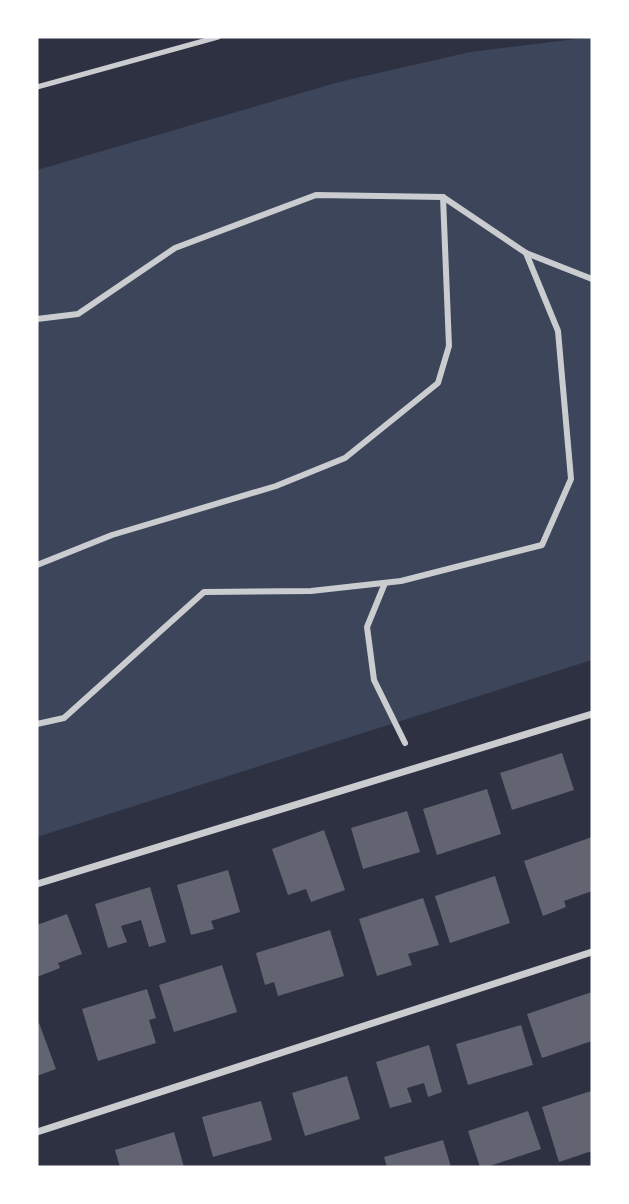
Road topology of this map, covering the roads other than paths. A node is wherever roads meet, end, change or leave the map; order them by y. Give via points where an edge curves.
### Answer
1 (218, 37) edge
2 (37, 87) edge
3 (443, 197) junction
4 (526, 253) junction
5 (592, 279) edge
6 (37, 319) edge
7 (37, 565) edge
8 (385, 583) junction
9 (592, 714) edge
10 (37, 724) edge
11 (405, 743) dead end
12 (37, 884) edge
13 (592, 952) edge
14 (37, 1132) edge

1 - 2 lane
3 - 4 street
3 - 6 street via 316,195 175,248 78,314
3 - 7 street via 449,346 438,383 345,458 276,486 112,535
4 - 5 street
4 - 8 street via 558,331 570,479 542,544
8 - 10 street via 311,591 204,592 64,718
8 - 11 street via 367,627 374,680
9 - 12 street
13 - 14 street

